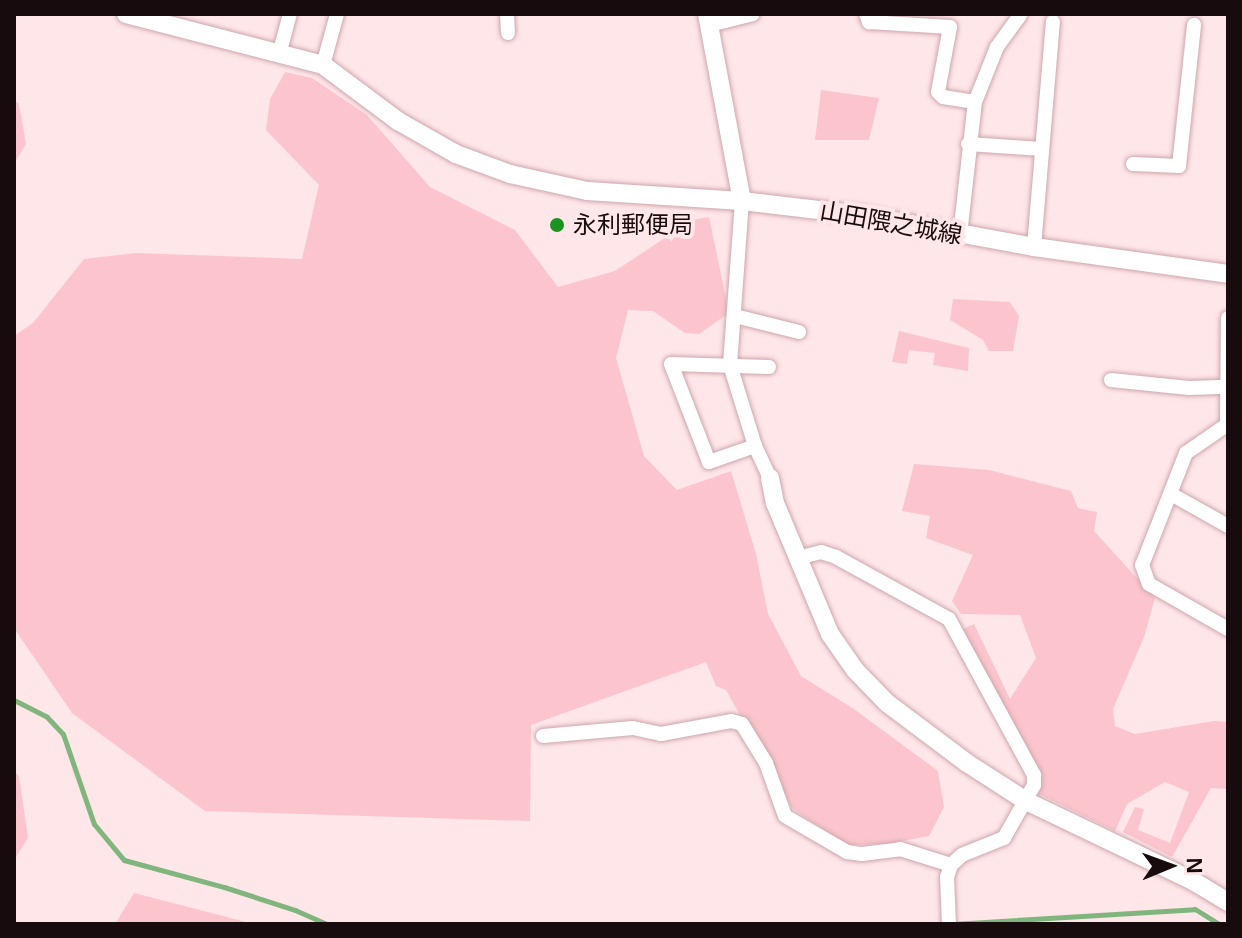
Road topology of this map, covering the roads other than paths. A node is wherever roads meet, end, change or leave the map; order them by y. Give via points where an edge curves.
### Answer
1 (126, 14) edge
2 (290, 14) edge
3 (337, 14) edge
4 (507, 14) edge
5 (753, 14) edge
6 (866, 14) edge
7 (1020, 15) edge
8 (708, 19) edge
9 (1053, 22) dead end
10 (1194, 25) dead end
11 (508, 33) dead end
12 (280, 51) junction
13 (323, 65) junction
14 (975, 102) junction
15 (968, 144) junction
16 (1042, 149) junction
17 (1133, 164) dead end
18 (742, 201) junction
19 (960, 235) junction
20 (1034, 247) junction
21 (1228, 274) edge
22 (735, 316) junction
23 (1228, 318) edge
24 (799, 332) dead end
25 (730, 365) junction
26 (769, 367) dead end
27 (1111, 380) dead end
28 (1226, 387) edge
29 (1228, 424) edge
30 (755, 446) junction
31 (770, 478) joint
32 (1171, 494) junction
33 (1228, 526) edge
34 (797, 558) junction
35 (1228, 629) edge
36 (543, 736) dead end
37 (1026, 801) junction
38 (951, 865) junction
39 (1228, 902) edge
40 (949, 921) edge

1 - 12 street, 山田隈之城線
2 - 12 street
3 - 13 street
4 - 11 street
5 - 8 street
6 - 14 street via 869,22 950,27 938,92
7 - 14 street via 997,47
8 - 18 street
9 - 16 street
10 - 17 street via 1179,166
12 - 13 street, 山田隈之城線
13 - 18 street, 山田隈之城線 via 398,121 456,154 510,174 587,191
14 - 15 street
15 - 16 street
15 - 19 street
16 - 20 street
18 - 19 street, 山田隈之城線 via 861,215
18 - 22 street
19 - 20 street, 山田隈之城線
20 - 21 street, 山田隈之城線
22 - 24 street
22 - 25 street
23 - 28 street
25 - 26 street
25 - 30 street
25 - 30 street via 671,364 709,462
27 - 28 street
28 - 29 street
29 - 32 street via 1186,453
30 - 31 street
31 - 34 street
32 - 33 street
32 - 35 street via 1142,565 1149,584
34 - 37 street via 830,634 855,670 887,703
34 - 37 street via 821,552 836,557 949,619 1034,775
36 - 38 street via 633,728 661,734 731,721 742,724 766,763 785,816 847,852 900,849
37 - 38 street via 1004,838
37 - 39 street
38 - 40 street

